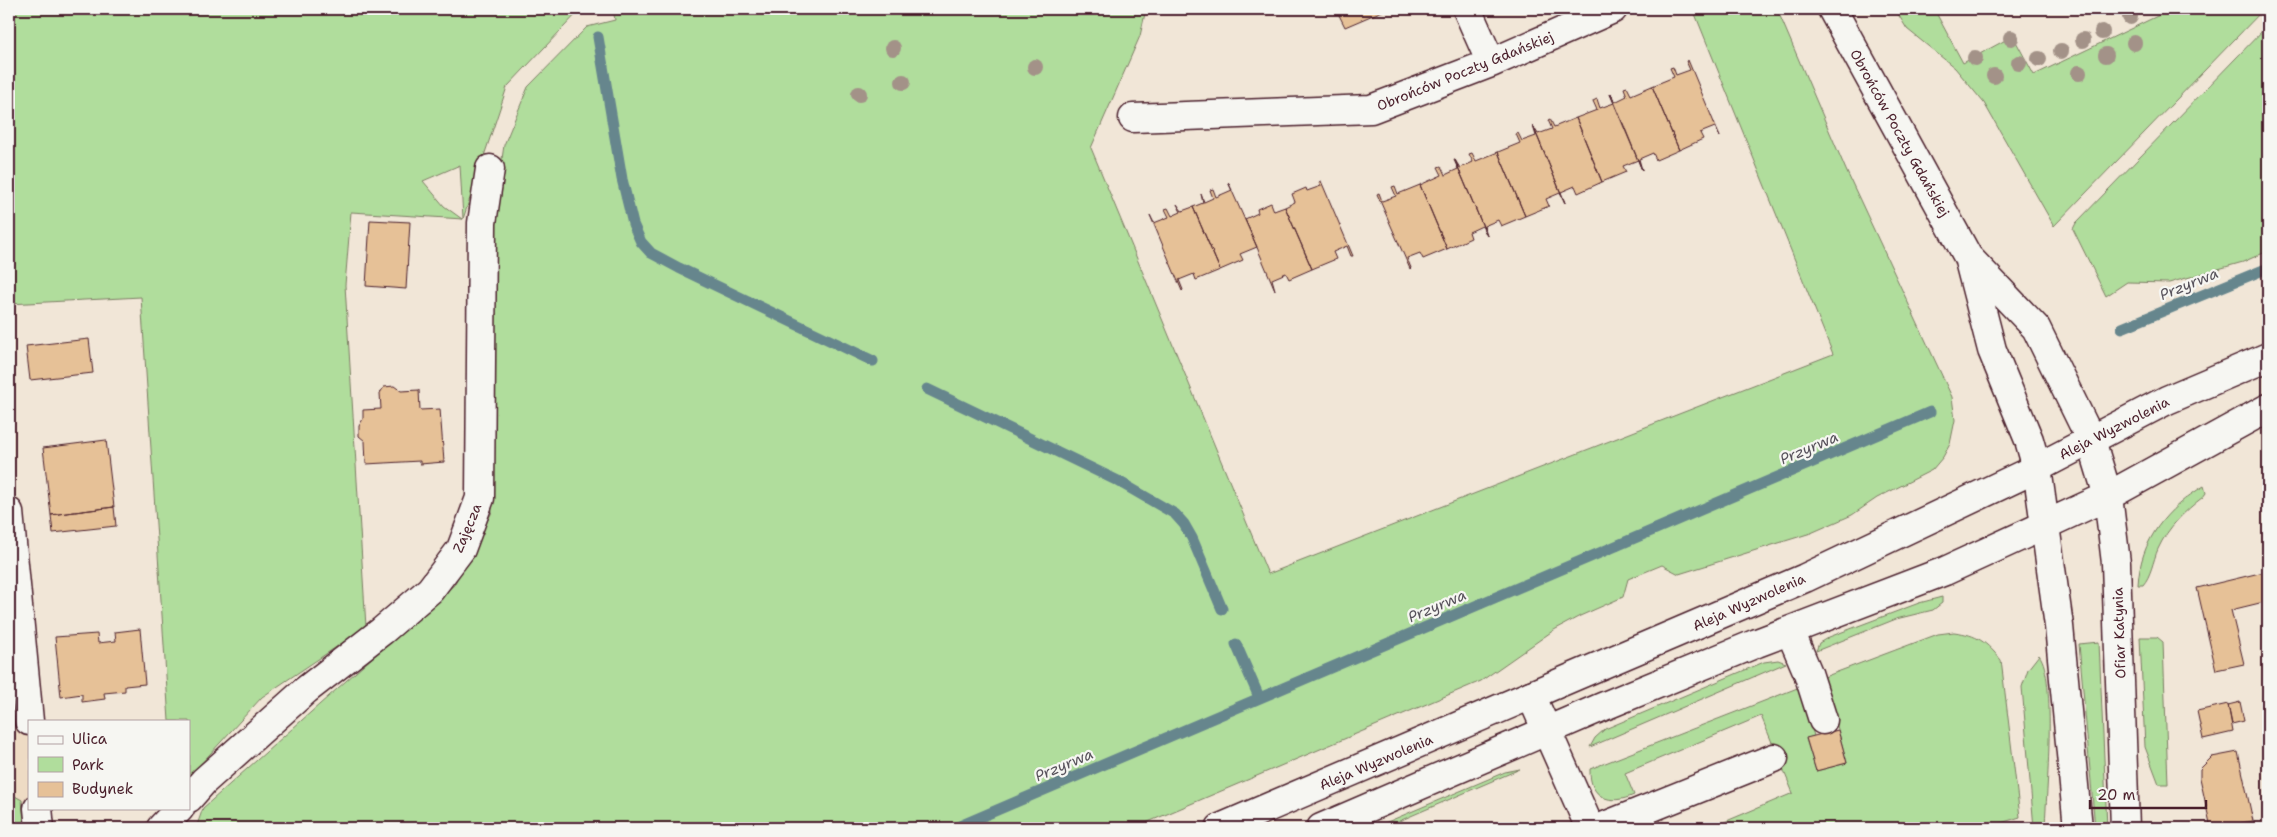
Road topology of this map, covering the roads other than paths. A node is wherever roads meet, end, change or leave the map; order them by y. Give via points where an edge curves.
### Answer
1 (1467, 9) edge
2 (1613, 9) edge
3 (1832, 9) edge
4 (1492, 63) junction
5 (1133, 118) dead end
6 (490, 169) dead end
7 (1968, 257) junction
8 (2268, 357) edge
9 (2268, 408) edge
10 (2091, 440) junction
11 (2037, 468) junction
12 (2108, 496) junction
13 (9, 512) edge
14 (2046, 525) junction
15 (1790, 631) junction
16 (1531, 696) junction
17 (30, 720) edge
18 (1823, 720) dead end
19 (1547, 732) junction
20 (1774, 758) dead end
21 (190, 797) edge
22 (38, 810) edge
23 (178, 810) edge
24 (1636, 821) edge
25 (40, 828) edge
26 (161, 828) edge
27 (1220, 828) edge
28 (1321, 828) edge
29 (1590, 828) edge
30 (1600, 828) edge
31 (2078, 828) edge
32 (2125, 828) edge

1 - 4 street
2 - 4 street, Obrońców Poczty Gdańskiej
3 - 7 street, Obrońców Poczty Gdańskiej
4 - 5 street, Obrońców Poczty Gdańskiej via 1371,109
6 - 21 street, Zajęcza via 482,223 480,498 461,549 430,590 306,690
7 - 10 street, Obrońców Poczty Gdańskiej via 2036,328
7 - 11 street, Obrońców Poczty Gdańskiej via 1992,350
8 - 10 street, Aleja Wyzwolenia via 2167,400
9 - 12 street
10 - 11 street, Aleja Wyzwolenia
10 - 12 street, Ofiar Katynia
11 - 14 street
11 - 16 street, Aleja Wyzwolenia via 1805,578
12 - 14 street
12 - 32 street, Ofiar Katynia via 2116,563
13 - 17 street
14 - 15 street via 1945,571
14 - 31 street
15 - 18 street
15 - 19 street
16 - 19 street
16 - 27 street, Aleja Wyzwolenia
19 - 28 street
19 - 29 street
20 - 24 street
22 - 25 street
23 - 26 street
24 - 30 street

